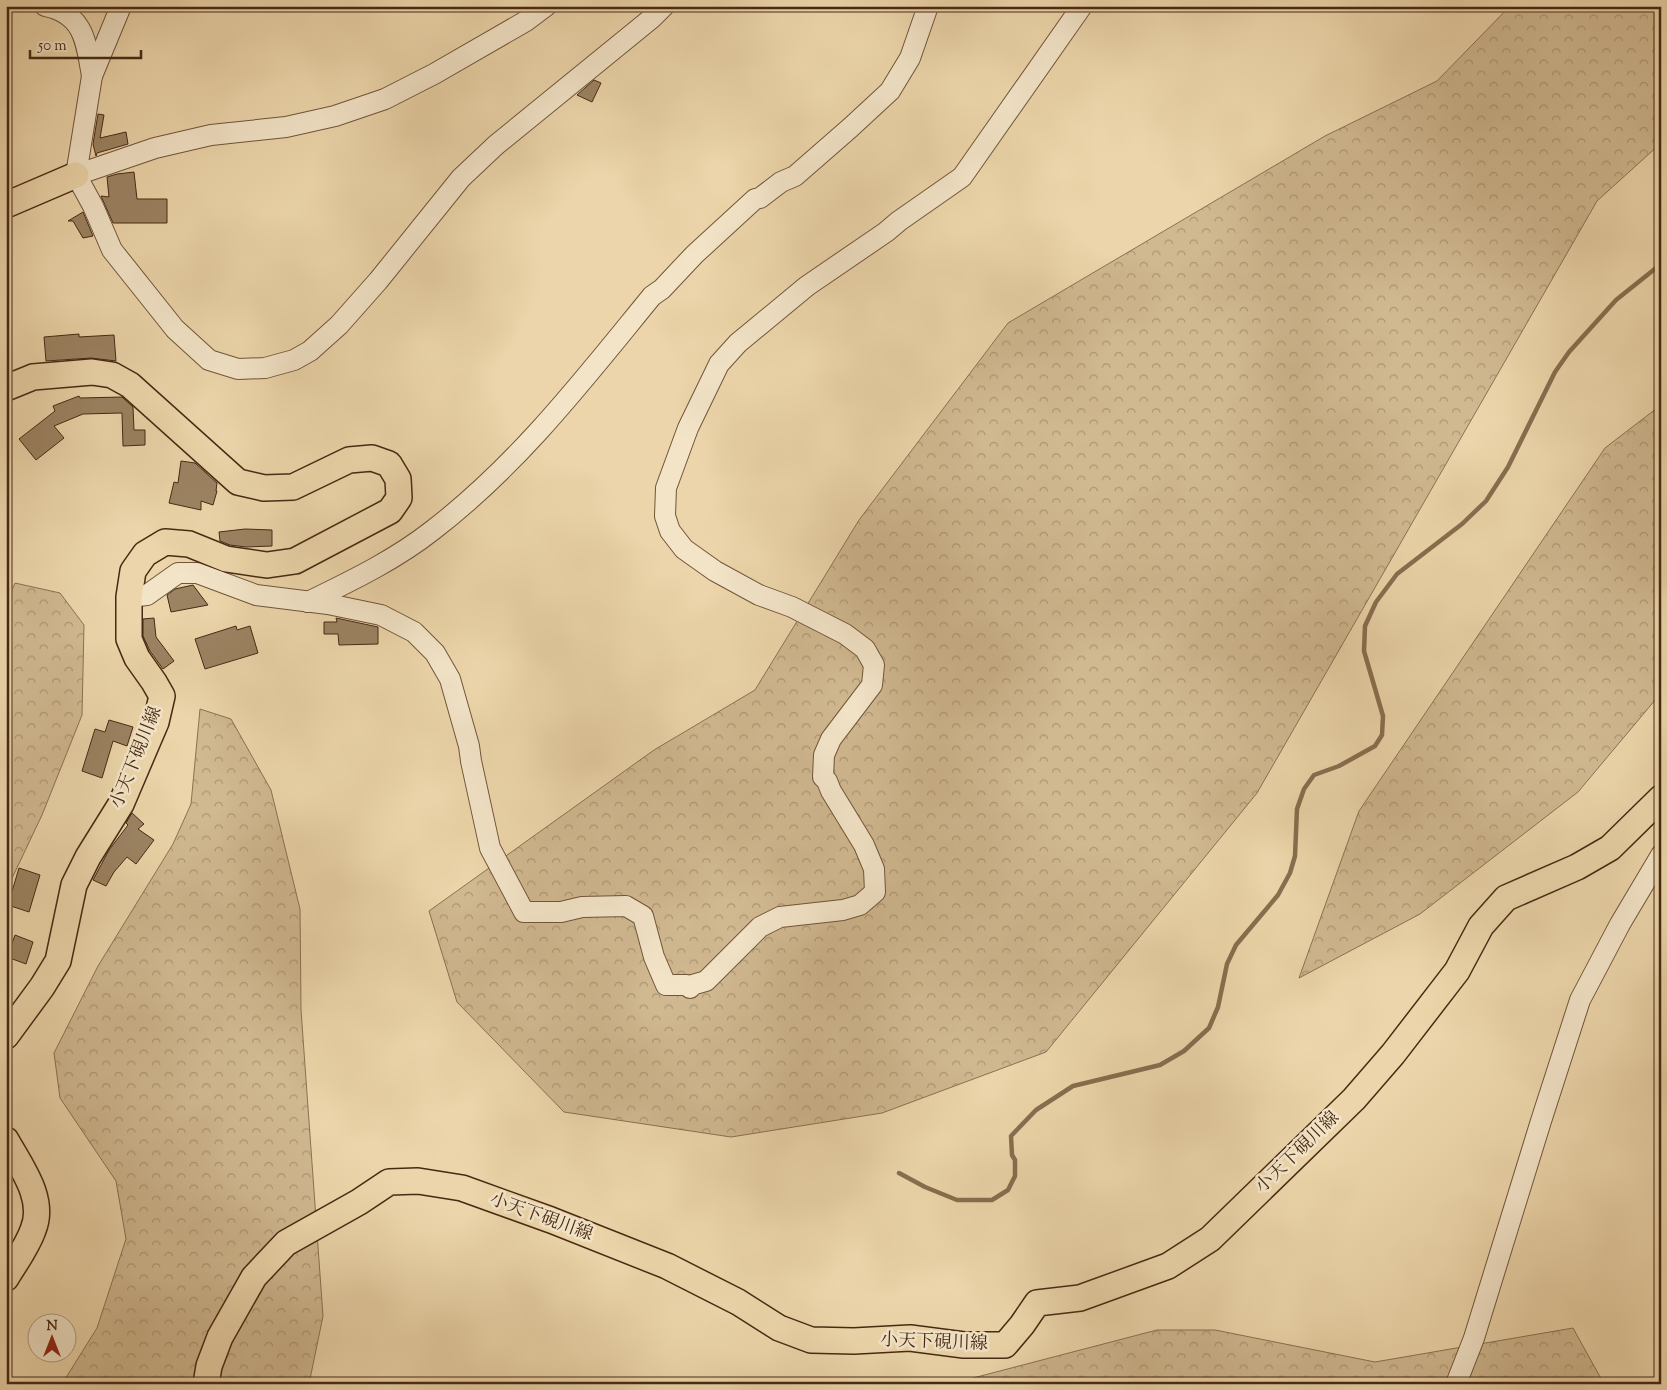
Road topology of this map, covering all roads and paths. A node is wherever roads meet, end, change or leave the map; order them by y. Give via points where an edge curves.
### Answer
1 (45, 6) edge
2 (121, 6) edge
3 (546, 6) edge
4 (664, 6) edge
5 (928, 6) edge
6 (1082, 6) edge
7 (92, 76) junction
8 (76, 174) junction
9 (6, 205) edge
10 (6, 388) edge
11 (129, 597) junction
12 (308, 602) junction
13 (1661, 798) edge
14 (1661, 855) edge
15 (6, 1036) edge
16 (6, 1140) edge
17 (6, 1278) edge
18 (206, 1384) edge
19 (1456, 1384) edge

1 - 7 street via 76,22 85,37
2 - 7 street
3 - 8 street via 518,26 385,99 335,116 286,127 211,136 155,148
4 - 8 street via 496,145 461,178 340,325 310,351 294,360 265,368 238,369 209,360 175,329 112,250
5 - 12 street via 910,58 890,91 795,176 755,199 695,254 652,296 550,421 483,488 432,531 395,556
6 - 12 street via 962,177 807,286 738,343 719,364 688,428 666,488 665,516 670,531 684,549 714,571 759,595 792,607 845,634 866,649 874,665 872,685 831,739 824,755 822,777 864,845 874,869 875,892 860,905 780,917 760,927 706,981 690,988 687,985 666,985 654,957 643,916 626,906 524,912 490,848 470,746 450,679 435,653 414,632 381,616
7 - 8 street
8 - 9 main road
10 - 11 main road, 小天下硯川線 via 33,377 92,372 112,375 130,384 238,482 264,488 293,487 349,460 372,458 389,464 398,479 399,498 390,511 295,561 267,565 226,559 189,544 165,542 145,554 133,571
11 - 12 street via 147,595 178,573 197,573 256,595
11 - 15 main road, 小天下硯川線 via 129,638 137,658 162,696 156,722 121,804 74,885 58,961
13 - 18 main road, 小天下硯川線 via 1610,848 1578,867 1506,898 1481,926 1457,971 1354,1099 1210,1239 1168,1266 1080,1298 1037,1303 1005,1345 964,1345 910,1338 811,1340 779,1328 738,1302 668,1266 551,1220 462,1188 418,1181 389,1182 286,1242 254,1277 220,1337
14 - 19 street via 1580,1000 1474,1338
16 - 17 main road via 33,1190 36,1211 34,1230

